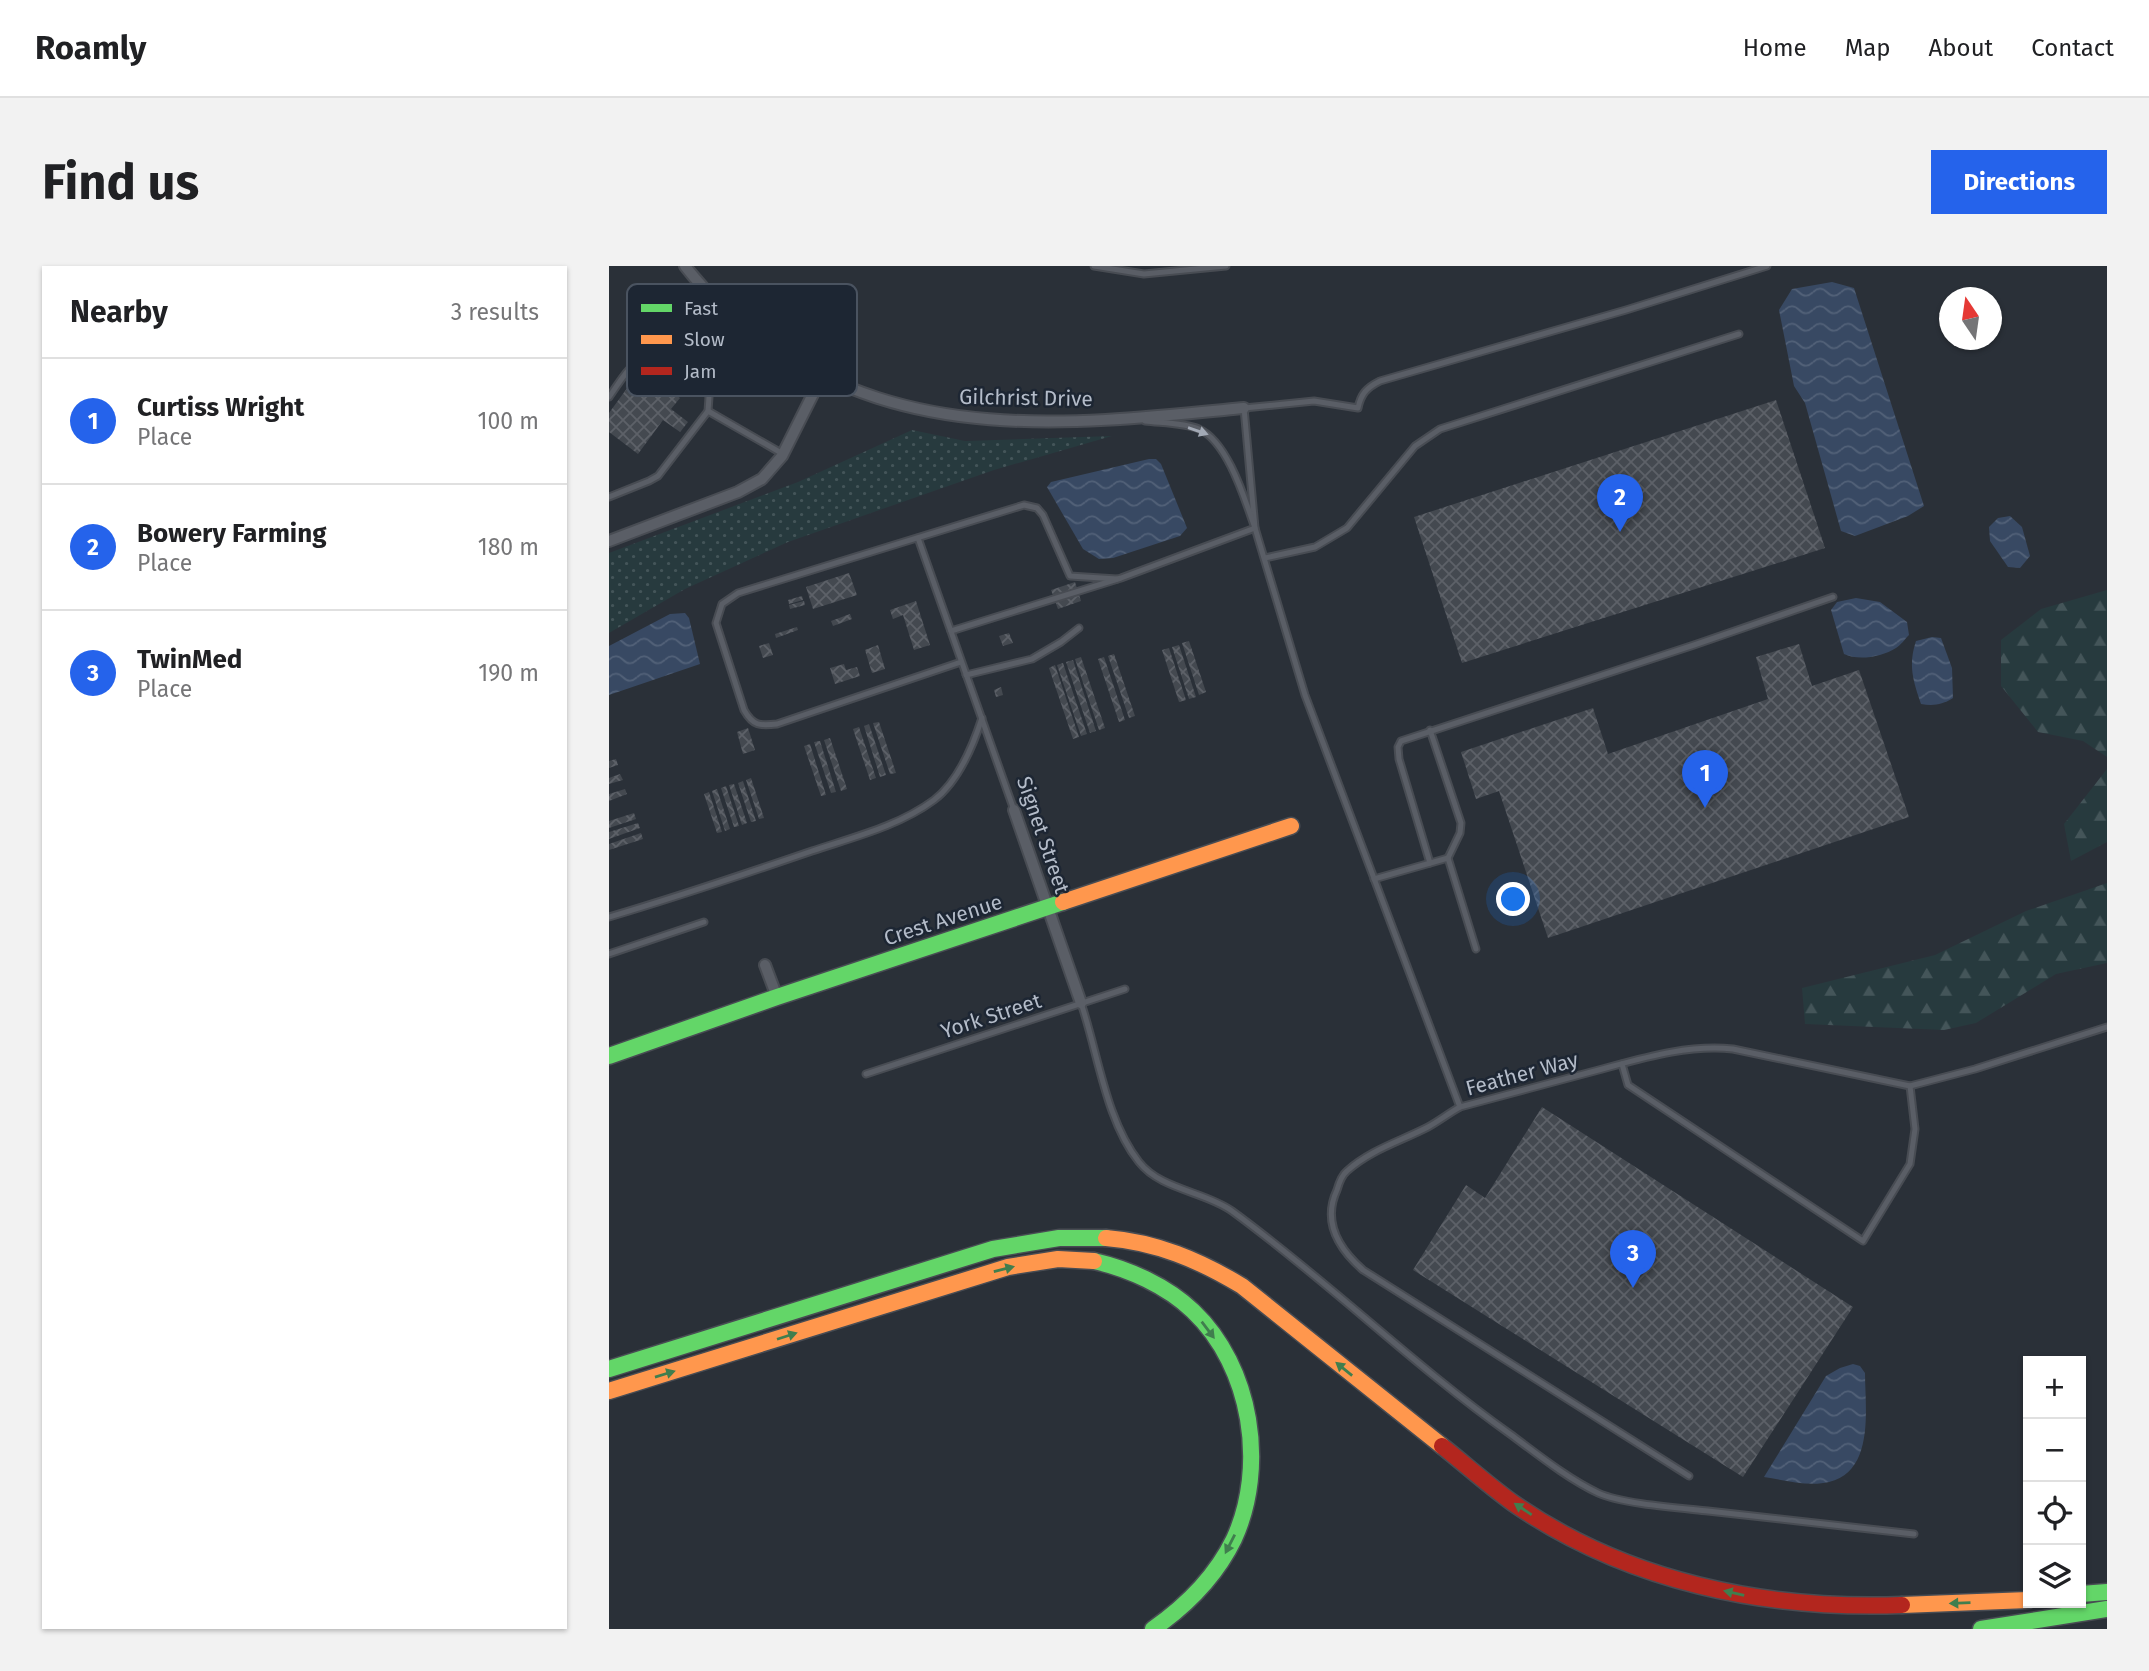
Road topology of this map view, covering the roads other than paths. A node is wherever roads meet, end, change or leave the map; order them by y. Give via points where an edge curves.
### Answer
1 (685, 266) edge
2 (1094, 266) edge
3 (1226, 266) edge
4 (1767, 266) edge
5 (699, 284) edge
6 (1739, 334) dead end
7 (627, 373) edge
8 (857, 391) edge
9 (709, 396) edge
10 (813, 396) edge
11 (609, 397) edge
12 (1244, 408) junction
13 (708, 411) junction
14 (1131, 419) junction
15 (783, 454) junction
16 (609, 497) edge
17 (1255, 528) junction
18 (918, 538) junction
19 (609, 541) edge
20 (1265, 558) junction
21 (1117, 579) junction
22 (1832, 597) dead end
23 (1079, 628) dead end
24 (951, 631) junction
25 (961, 662) junction
26 (967, 677) junction
27 (982, 718) junction
28 (1430, 730) junction
29 (1014, 810) joint
30 (1290, 826) dead end
31 (1448, 858) junction
32 (1430, 863) junction
33 (1374, 879) junction
34 (1047, 908) junction
35 (609, 917) edge
36 (704, 922) dead end
37 (1476, 949) dead end
38 (609, 954) edge
39 (765, 965) dead end
40 (1125, 989) dead end
41 (777, 997) junction
42 (1081, 1003) junction
43 (2107, 1027) edge
44 (609, 1056) edge
45 (1622, 1064) junction
46 (866, 1074) dead end
47 (1910, 1086) junction
48 (1460, 1107) junction
49 (609, 1369) edge
50 (609, 1391) edge
51 (1689, 1476) dead end
52 (1914, 1534) dead end
53 (2107, 1592) edge
54 (2086, 1594) edge
55 (2023, 1600) edge
56 (2107, 1609) edge
57 (1153, 1629) edge
58 (1981, 1629) edge

1 - 5 street, Gilchrist Drive
2 - 3 lane via 1144,274
4 - 12 lane via 1380,381 1368,387 1358,408 1314,401
6 - 20 lane via 1440,429 1415,446 1347,528 1315,547
7 - 11 lane
8 - 14 street, Gilchrist Drive via 933,414 987,420
9 - 13 lane
10 - 15 street
12 - 14 street, Gilchrist Drive
12 - 17 lane, Feather Way
13 - 15 lane
13 - 16 lane via 654,479
14 -> 17 lane, Feather Way via 1197,428 1211,435 1233,472
15 - 19 street via 752,486
17 - 20 lane, Feather Way
17 - 21 lane
18 - 21 lane via 1031,505 1043,515 1070,576
18 - 24 lane, Signet Street
18 - 25 lane via 738,593 722,604 716,623 744,710 751,722 760,726 777,724
20 - 33 lane, Feather Way via 1305,695
21 - 24 lane
22 - 28 lane
23 - 26 lane via 1032,659
24 - 25 lane, Signet Street
25 - 26 lane, Signet Street
26 - 27 lane, Signet Street
27 - 29 lane, Signet Street
27 - 35 lane via 959,770 936,798 901,821
28 - 31 lane via 1461,823
28 - 32 lane via 1401,741 1398,752
29 - 34 street, Signet Street
30 - 34 main road, Crest Avenue
31 - 32 lane
31 - 37 lane
32 - 33 lane
33 - 48 lane, Feather Way
34 - 41 main road, Crest Avenue
34 - 42 street, Signet Street
36 - 38 lane
39 - 41 street
40 - 42 lane, York Street
41 - 44 main road, Crest Avenue
42 - 46 lane, York Street
42 - 52 lane via 1114,1119 1141,1165 1224,1206 1256,1229 1463,1401 1545,1459 1599,1493 1618,1498
43 - 47 lane, Feather Way
45 - 47 lane, Feather Way via 1710,1047
45 - 47 lane via 1629,1085 1863,1241 1910,1164 1915,1129
45 - 48 lane, Feather Way
48 - 51 lane via 1344,1173 1331,1216 1336,1240 1363,1270
55 -> 49 main road via 1856,1606 1780,1602 1705,1587 1638,1566 1556,1529 1512,1502 1219,1271 1170,1250 1116,1237 1047,1238 993,1249
50 -> 57 main road via 1008,1267 1087,1260 1132,1274 1181,1300 1214,1336 1237,1382 1252,1452 1244,1509 1222,1561 1186,1602
53 - 54 main road
56 - 58 main road

